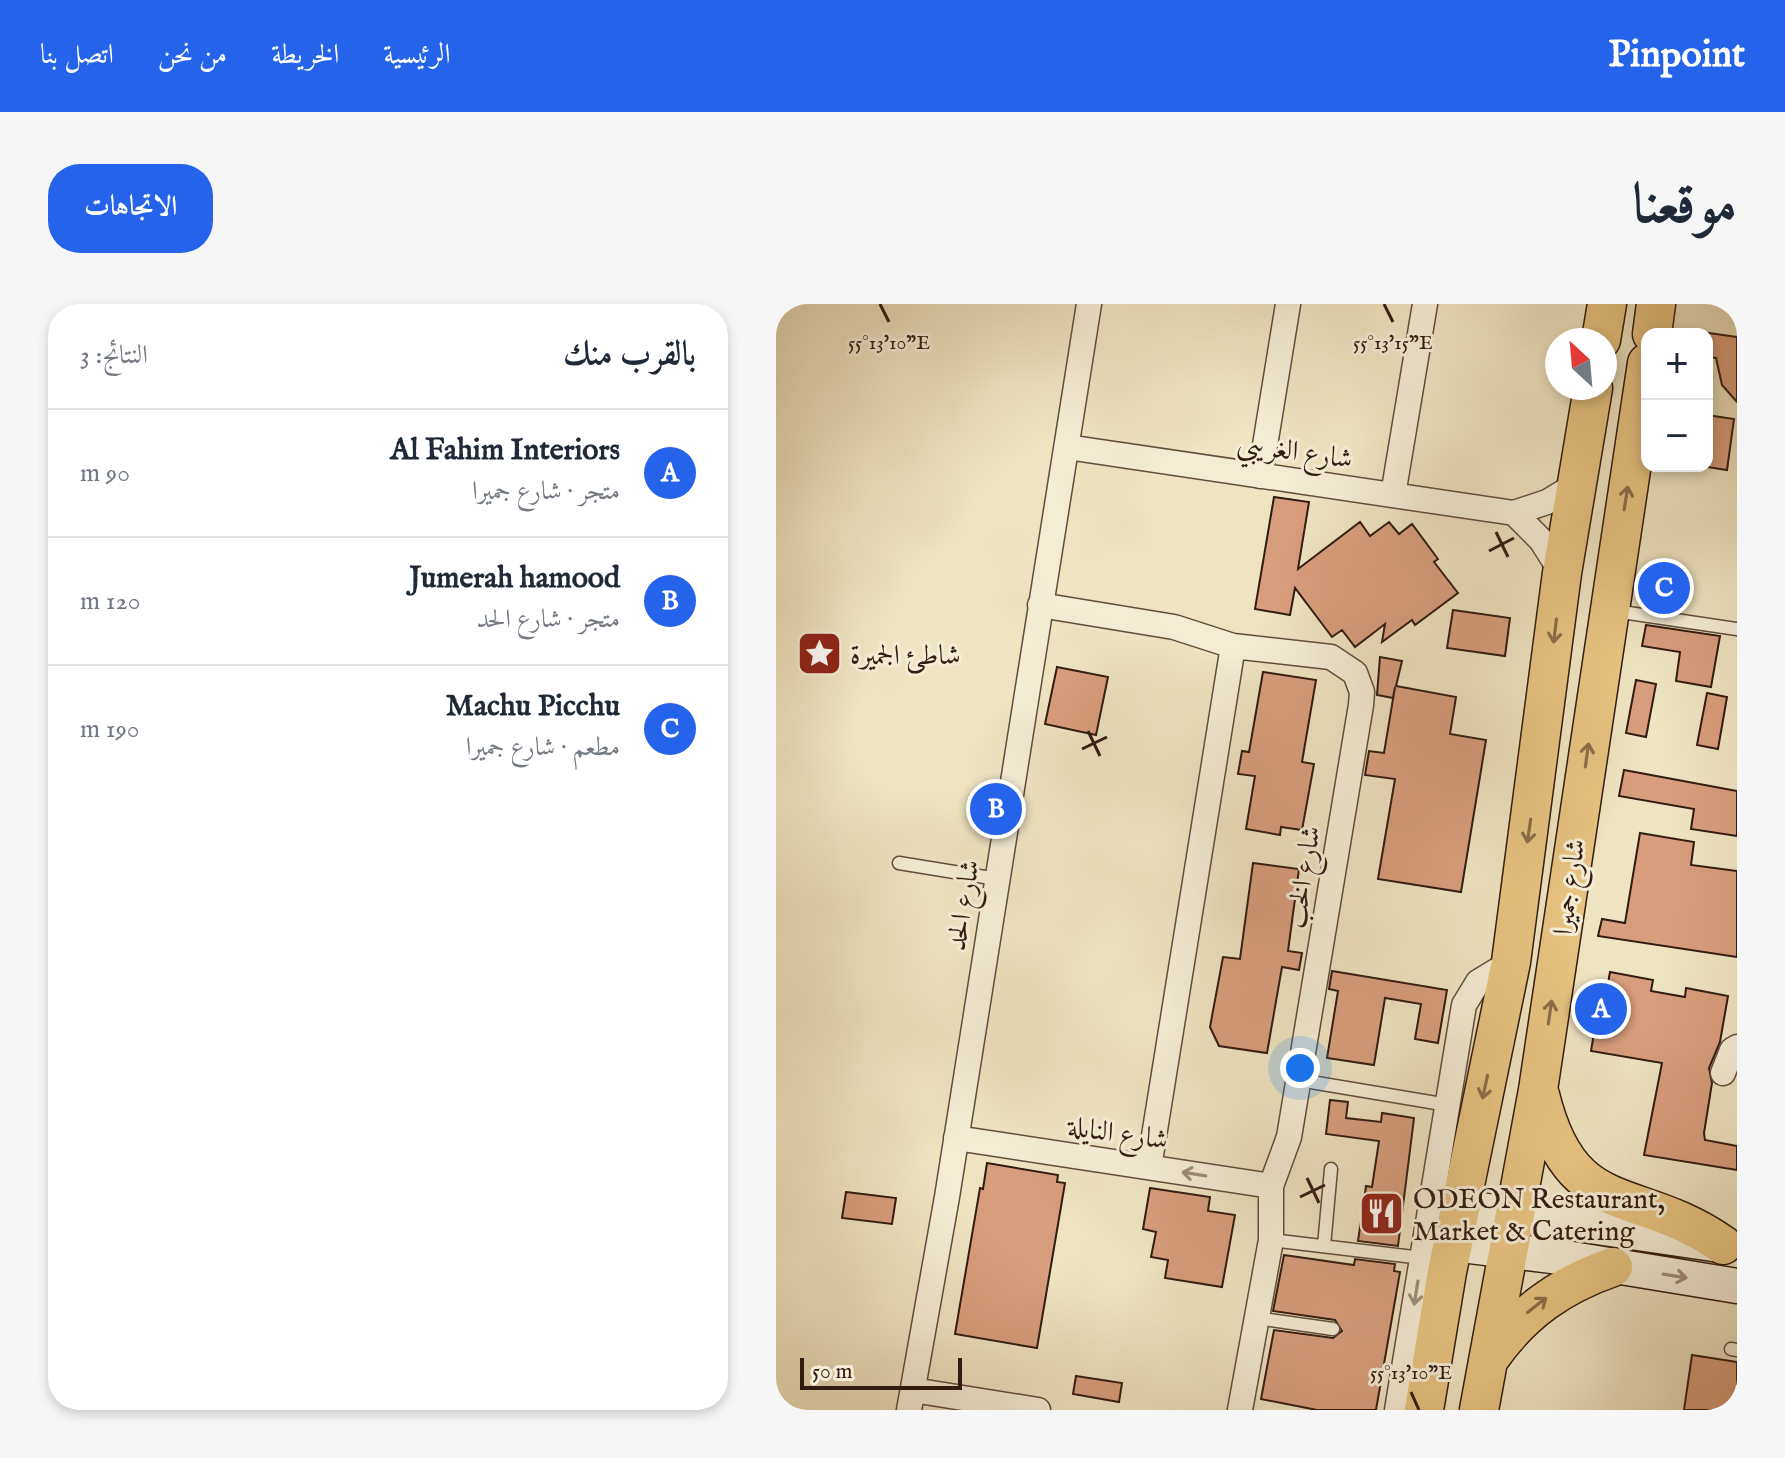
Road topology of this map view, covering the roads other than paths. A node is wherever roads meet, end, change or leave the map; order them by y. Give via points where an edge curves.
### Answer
1 (1089, 304) edge
2 (1288, 304) edge
3 (1425, 304) edge
4 (1607, 304) edge
5 (1656, 304) edge
6 (1603, 328) edge
7 (1653, 328) edge
8 (1591, 400) edge
9 (1641, 400) edge
10 (1067, 447) junction
11 (1260, 476) junction
12 (1577, 484) junction
13 (1393, 495) junction
14 (1514, 513) junction
15 (1562, 573) junction
16 (1040, 605) junction
17 (1608, 610) junction
18 (1737, 629) edge
19 (1233, 646) junction
20 (899, 863) dead end
21 (997, 879) junction
22 (1511, 962) junction
23 (1737, 1047) edge
24 (1723, 1073) dead end
25 (1299, 1080) junction
26 (1538, 1090) junction
27 (1448, 1105) junction
28 (956, 1138) junction
29 (1149, 1167) junction
30 (1331, 1169) dead end
31 (1271, 1186) junction
32 (1461, 1207) junction
33 (1512, 1232) junction
34 (1271, 1240) junction
35 (1324, 1246) junction
36 (1730, 1246) edge
37 (1438, 1251) junction
38 (1613, 1267) junction
39 (1737, 1286) edge
40 (1256, 1318) junction
41 (1333, 1329) dead end
42 (1487, 1364) junction
43 (911, 1400) edge
44 (1038, 1410) edge
45 (1240, 1410) edge
46 (1397, 1410) edge
47 (1424, 1410) edge
48 (1479, 1410) edge

1 - 10 street, شارع الحد
2 - 11 street
3 - 13 street
4 - 6 main road
5 - 7 main road
8 - 12 main road, شارع جميرا
17 -> 9 main road, شارع جميرا
10 - 11 street, شارع الغريبي
10 - 16 street, شارع الحد
11 - 13 street, شارع الغريبي
12 - 14 street, شارع الغريبي
12 - 15 main road, شارع جميرا
13 - 14 street, شارع الغريبي
14 - 15 street via 1541,540
15 -> 22 main road, شارع جميرا
16 - 19 street, شارع الخب via 1174,627
16 - 21 street, شارع الحد
17 - 18 lane
26 -> 17 main road, شارع جميرا
19 - 25 street, شارع الخب via 1340,660 1355,673 1362,692
19 - 29 street
20 - 21 lane
21 - 28 street, شارع الحد
22 - 27 street via 1487,974 1467,998
22 -> 32 main road, شارع جميرا
23 - 24 street
25 - 27 lane
25 - 31 street, شارع الخب via 1287,1144
26 - 33 main road, شارع جميرا
26 - 36 main road via 1554,1142 1596,1190 1685,1222
27 - 37 street
28 - 29 street, شارع النايلة
28 - 43 street, شارع الحد
31 -> 29 street, شارع النايلة
30 - 35 lane
31 - 34 street, شارع الخب
32 - 33 main road
32 - 37 main road, شارع جميرا
33 - 36 main road
33 - 37 main road
33 - 38 main road
33 - 42 main road, شارع جميرا
34 - 35 lane
34 - 40 street, شارع الخب
35 - 37 lane
37 -> 46 street
37 - 47 main road, شارع جميرا
38 -> 39 main road
42 -> 38 main road via 1527,1313 1582,1277
40 - 41 lane
40 - 45 street, شارع الخب
42 - 48 main road, شارع جميرا
43 - 44 street, شارع الحد

